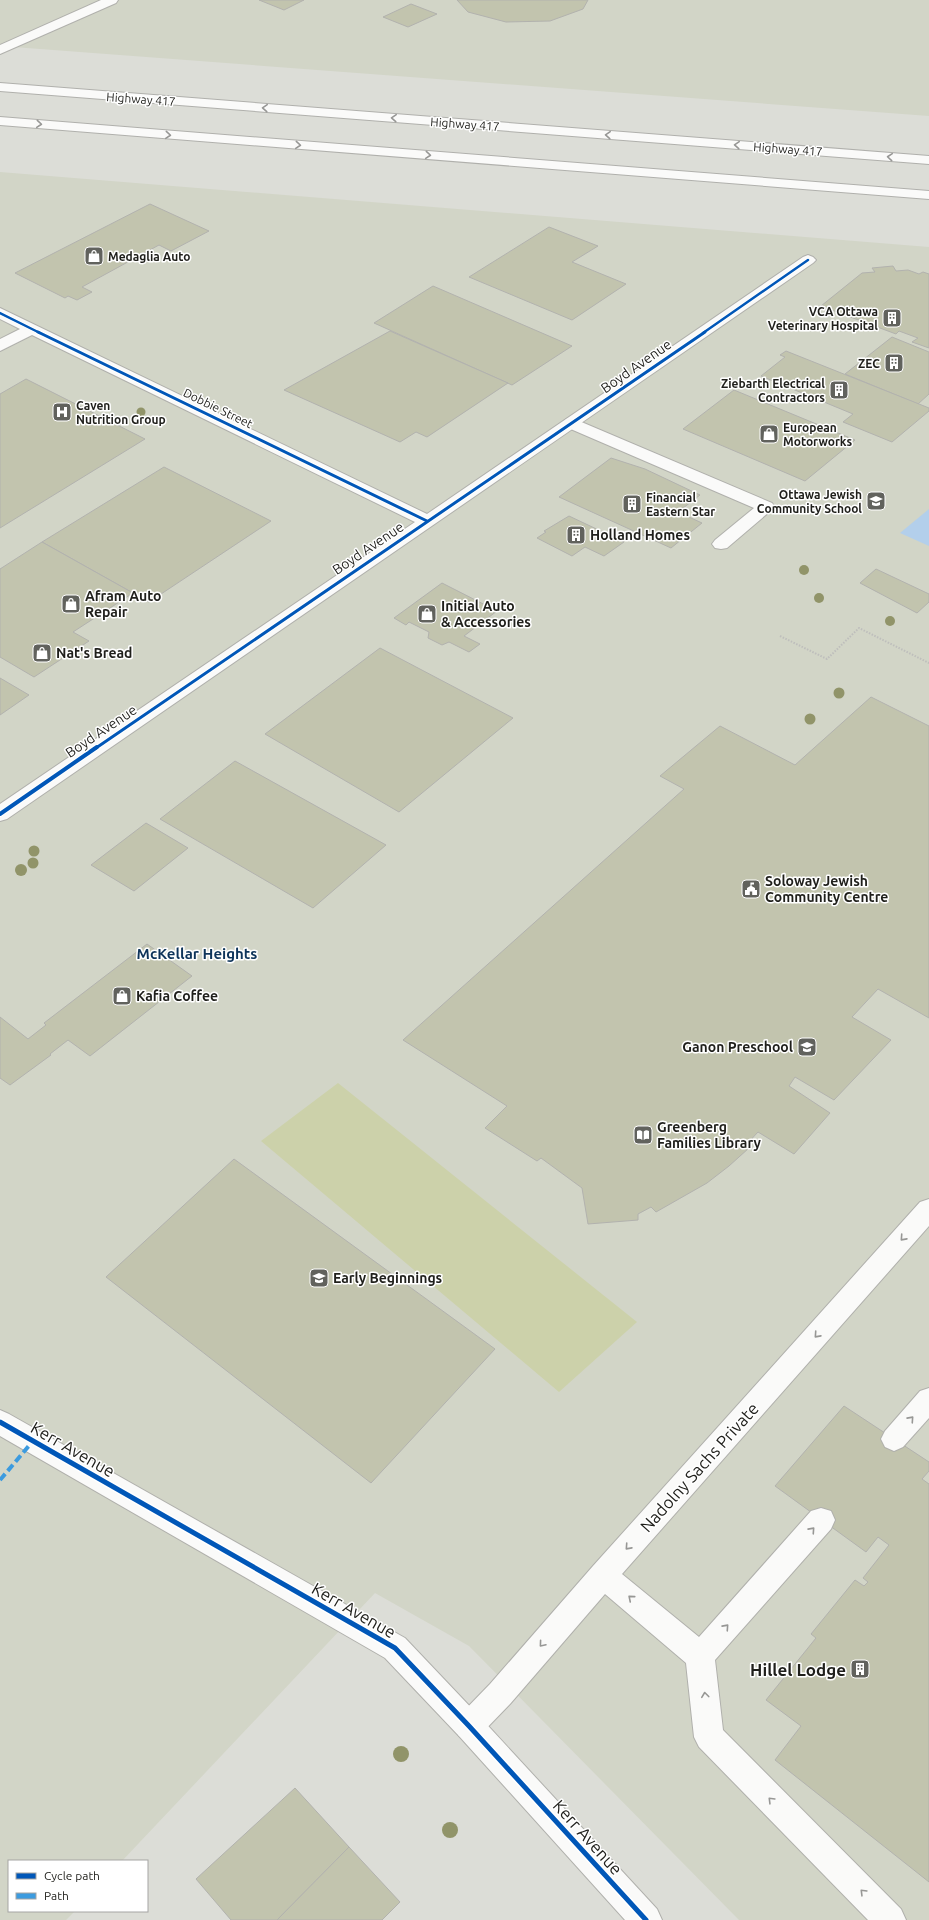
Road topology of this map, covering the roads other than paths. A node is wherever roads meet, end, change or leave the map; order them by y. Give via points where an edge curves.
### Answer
1 (112, 0) edge
2 (0, 50) edge
3 (0, 88) edge
4 (0, 121) edge
5 (929, 160) edge
6 (929, 195) edge
7 (808, 260) dead end
8 (0, 313) edge
9 (31, 329) junction
10 (0, 346) edge
11 (572, 423) junction
12 (427, 521) junction
13 (721, 544) dead end
14 (0, 814) edge
15 (929, 1209) edge
16 (929, 1399) edge
17 (0, 1422) edge
18 (894, 1439) dead end
19 (821, 1520) dead end
20 (603, 1575) junction
21 (700, 1656) junction
22 (469, 1726) junction
23 (646, 1920) edge
24 (890, 1920) edge

1 - 2 main road
5 -> 3 main road, Highway 417
4 -> 6 main road
7 - 11 main road, Boyd Avenue
8 - 9 main road, Dobbie Street
9 - 10 main road
9 - 12 main road, Dobbie Street
11 - 12 main road, Boyd Avenue
11 - 13 main road via 766,507
12 - 14 main road, Boyd Avenue
15 -> 20 main road, Nadolny Sachs Private
18 -> 16 main road
17 - 22 main road, Kerr Avenue via 394,1648
21 -> 19 main road
21 -> 20 main road
20 -> 22 main road, Nadolny Sachs Private
24 -> 21 main road via 709,1737
22 - 23 main road, Kerr Avenue

